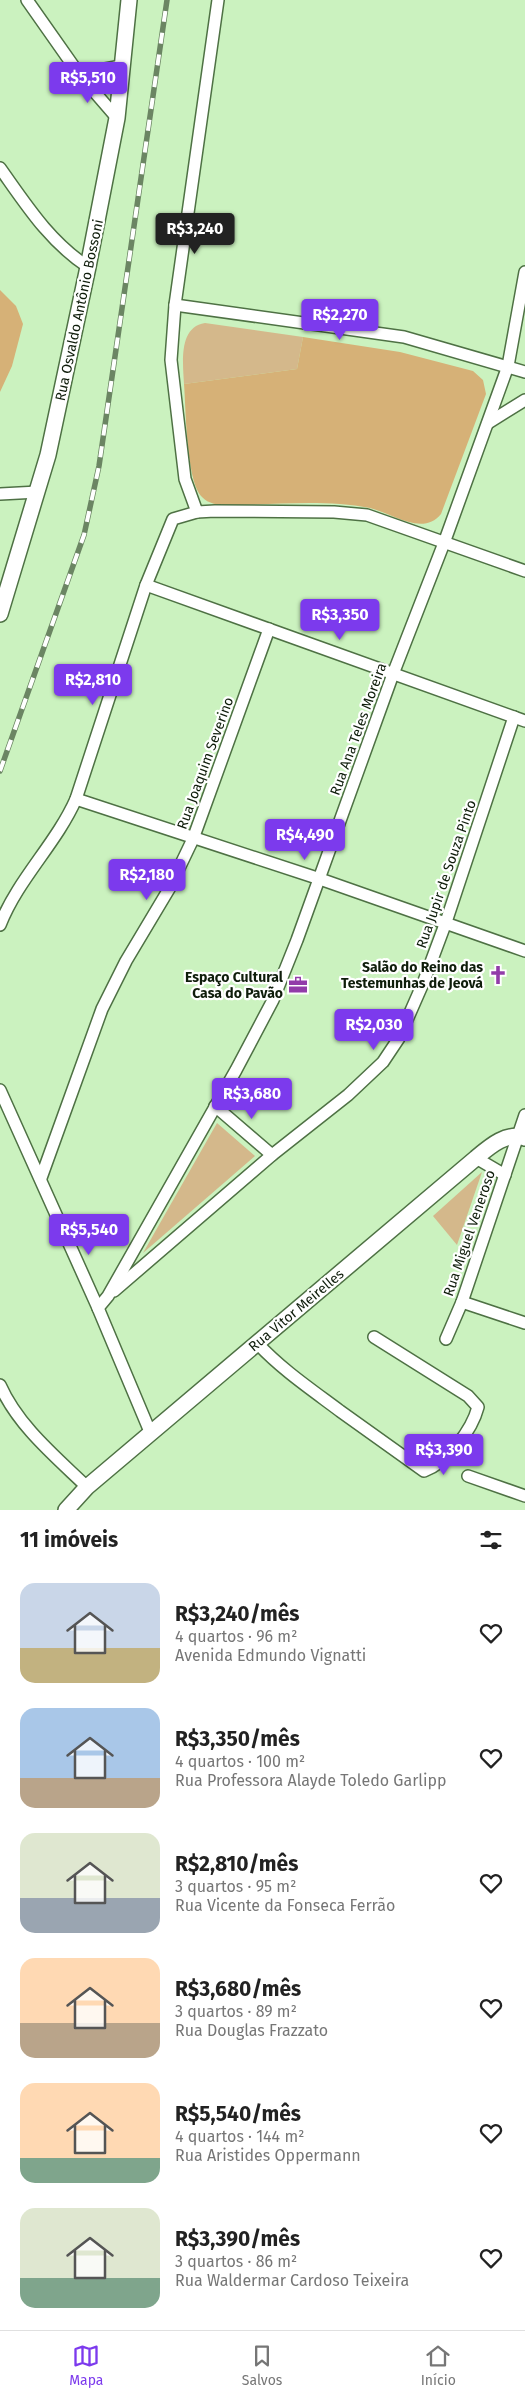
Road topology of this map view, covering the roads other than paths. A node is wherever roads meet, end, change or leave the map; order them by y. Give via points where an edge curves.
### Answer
1 (26, 0) edge
2 (129, 0) edge
3 (218, 0) edge
4 (121, 66) junction
5 (79, 74) junction
6 (116, 118) junction
7 (0, 168) edge
8 (88, 267) junction
9 (525, 272) edge
10 (175, 305) junction
11 (508, 366) junction
12 (525, 372) edge
13 (525, 400) edge
14 (488, 423) junction
15 (38, 492) junction
16 (0, 494) edge
17 (197, 512) junction
18 (444, 543) junction
19 (525, 571) edge
20 (146, 585) junction
21 (1, 611) edge
22 (269, 629) junction
23 (393, 674) junction
24 (520, 719) edge
25 (76, 799) junction
26 (193, 839) junction
27 (320, 880) junction
28 (446, 922) junction
29 (0, 925) edge
30 (525, 951) edge
31 (0, 1090) edge
32 (215, 1106) junction
33 (525, 1115) edge
34 (521, 1137) edge
35 (272, 1155) junction
36 (476, 1158) junction
37 (505, 1175) junction
38 (41, 1178) junction
39 (108, 1296) junction
40 (462, 1302) junction
41 (98, 1308) junction
42 (525, 1323) edge
43 (374, 1337) dead end
44 (446, 1339) dead end
45 (257, 1343) junction
46 (0, 1385) edge
47 (151, 1434) junction
48 (468, 1476) dead end
49 (88, 1487) junction
50 (525, 1496) edge
51 (66, 1510) edge

1 - 5 street
2 - 4 street, Rua Osvaldo Antônio Bossoni
3 - 10 street
4 - 5 street
4 - 6 street, Rua Osvaldo Antônio Bossoni
5 - 6 street
6 - 8 street, Rua Osvaldo Antônio Bossoni
7 - 8 street via 51,238 66,253
8 - 15 street, Rua Osvaldo Antônio Bossoni
9 - 11 street, Rua Ana Teles Moreira
10 - 11 street via 404,337
10 - 17 street via 171,360 185,479
11 - 12 street
11 - 14 street, Rua Ana Teles Moreira
13 - 14 street
14 - 18 street, Rua Ana Teles Moreira
15 - 16 street
15 - 21 street, Rua Osvaldo Antônio Bossoni
17 - 18 street via 367,515
17 - 20 street via 173,519
18 - 19 street
18 - 23 street, Rua Ana Teles Moreira
20 - 22 street
20 - 25 street
22 - 23 street
22 - 26 street, Rua Joaquim Severino
23 - 24 street
23 - 27 street, Rua Ana Teles Moreira
24 - 28 street, Rua Jupir de Souza Pinto
25 - 26 street
25 - 29 street via 60,831 15,894
26 - 27 street
26 - 38 street, Rua Joaquim Severino via 169,889 102,1008
27 - 28 street
27 - 32 street, Rua Ana Teles Moreira via 273,1000
28 - 30 street
28 - 35 street, Rua Jupir de Souza Pinto via 399,1038 383,1062 348,1095
31 - 38 street
32 - 35 street
32 - 39 street, Rua Ana Teles Moreira
33 - 34 street
34 - 36 street, Rua Vitor Meirelles via 496,1142
34 - 37 street, Rua Miguel Veneroso
35 - 39 street, Rua Jupir de Souza Pinto
36 - 37 street
36 - 45 street, Rua Vitor Meirelles
37 - 40 street, Rua Miguel Veneroso
38 - 41 street
39 - 41 street, Rua Ana Teles Moreira
40 - 42 street
40 - 44 street, Rua Miguel Veneroso
41 - 47 street
43 - 45 street via 468,1396 478,1407 475,1420 448,1457 434,1467 424,1470 406,1458 319,1395
45 - 47 street, Rua Vitor Meirelles
46 - 49 street via 15,1412 38,1440
47 - 49 street, Rua Vitor Meirelles
48 - 50 street
49 - 51 street, Rua Vitor Meirelles

